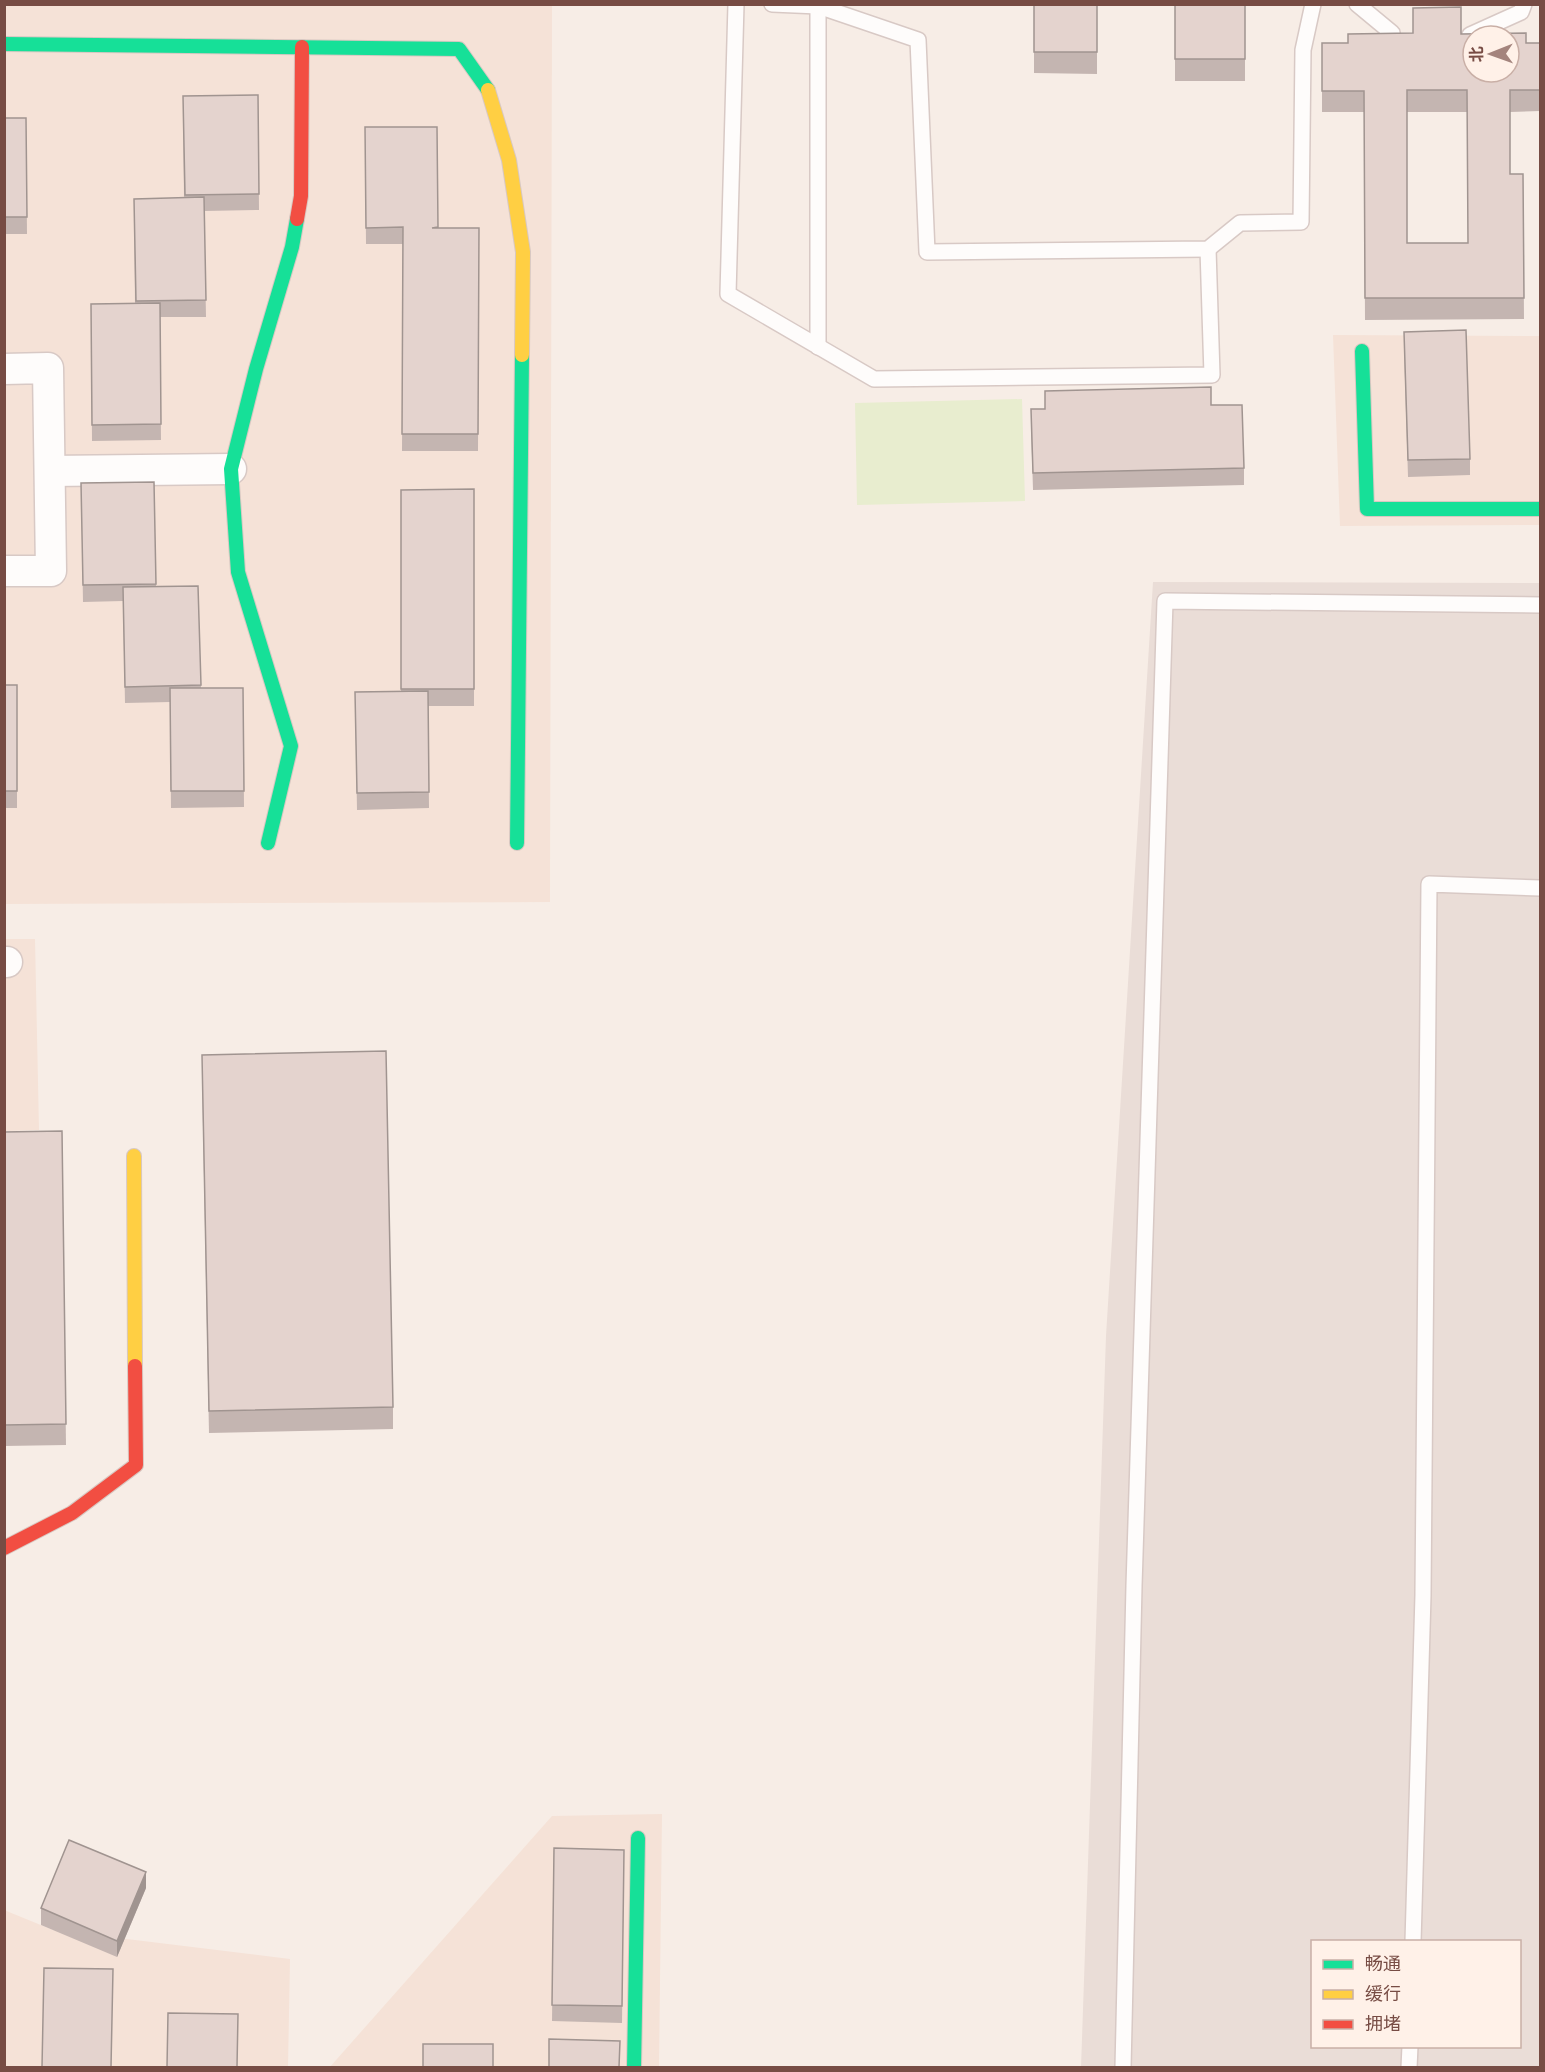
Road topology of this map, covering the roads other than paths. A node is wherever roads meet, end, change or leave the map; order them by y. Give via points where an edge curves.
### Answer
1 (736, 4) edge
2 (772, 4) edge
3 (1313, 4) edge
4 (1357, 4) edge
5 (1524, 4) edge
6 (818, 6) junction
7 (1494, 24) edge
8 (1392, 33) edge
9 (4, 44) edge
10 (302, 47) junction
11 (1208, 249) junction
12 (818, 347) junction
13 (1362, 351) dead end
14 (4, 369) edge
15 (231, 469) junction
16 (50, 471) junction
17 (1540, 509) edge
18 (4, 571) edge
19 (1540, 605) edge
20 (268, 843) dead end
21 (517, 843) dead end
22 (1540, 888) edge
23 (134, 1156) dead end
24 (4, 1548) edge
25 (638, 1838) dead end
26 (1413, 1940) edge
27 (1410, 2048) edge
28 (634, 2067) edge
29 (1124, 2067) edge
30 (1409, 2067) edge

1 - 12 lane via 728,294
2 - 6 lane
3 - 11 lane via 1303,50 1302,222 1239,223
4 - 8 lane
5 - 7 lane via 1521,12
6 - 11 lane via 918,40 927,252
6 - 12 lane
9 - 10 street
10 - 15 street via 301,196 292,247
10 - 21 street via 459,49 487,85 509,160 523,252
11 - 12 lane via 1212,375 874,379
13 - 17 street via 1367,508
14 - 16 street via 48,368
15 - 16 street
15 - 20 street via 238,572 291,746
16 - 18 street via 51,571
19 - 29 lane via 1165,601 1134,1574
22 - 26 lane via 1429,884 1423,1595
23 - 24 street via 136,1465 72,1513
25 - 28 street
27 - 30 lane

